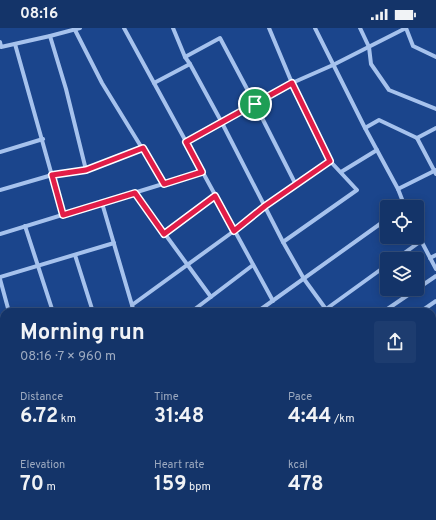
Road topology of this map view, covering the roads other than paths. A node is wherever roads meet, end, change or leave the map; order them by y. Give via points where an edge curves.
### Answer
1 (80, 28) edge
2 (124, 28) edge
3 (173, 28) edge
4 (269, 28) edge
5 (315, 28) edge
6 (360, 28) edge
7 (406, 28) edge
8 (75, 30) junction
9 (50, 36) junction
10 (0, 42) edge
11 (15, 44) junction
12 (369, 47) junction
13 (185, 56) junction
14 (436, 57) edge
15 (190, 64) junction
16 (333, 65) junction
17 (154, 83) junction
18 (292, 83) junction
19 (255, 104) junction
20 (436, 109) edge
21 (221, 121) junction
22 (365, 128) junction
23 (436, 128) edge
24 (417, 138) junction
25 (43, 139) junction
26 (186, 142) junction
27 (143, 148) junction
28 (377, 150) junction
29 (0, 152) edge
30 (330, 161) junction
31 (86, 170) junction
32 (202, 172) junction
33 (341, 172) junction
34 (435, 172) edge
35 (52, 175) junction
36 (164, 184) junction
37 (296, 185) junction
38 (398, 189) junction
39 (0, 190) edge
40 (135, 193) junction
41 (215, 196) junction
42 (402, 200) edge
43 (102, 203) junction
44 (265, 206) junction
45 (63, 215) junction
46 (380, 224) edge
47 (25, 226) junction
48 (234, 231) junction
49 (0, 234) edge
50 (164, 234) junction
51 (283, 242) junction
52 (114, 243) junction
53 (417, 244) edge
54 (423, 244) edge
55 (406, 252) edge
56 (75, 255) junction
57 (436, 255) edge
58 (430, 258) junction
59 (188, 264) junction
60 (253, 265) junction
61 (38, 266) junction
62 (436, 269) edge
63 (380, 270) edge
64 (436, 276) edge
65 (0, 278) edge
66 (304, 279) junction
67 (211, 297) junction
68 (273, 301) junction
69 (436, 301) edge
70 (132, 305) junction
71 (8, 308) edge
72 (52, 308) edge
73 (92, 308) edge
74 (133, 308) edge
75 (196, 308) edge
76 (263, 308) edge
77 (324, 308) edge
78 (330, 308) edge
79 (389, 308) edge
80 (426, 308) edge

1 - 8 street
2 - 17 street
3 - 13 street
4 - 18 street
5 - 16 street
6 - 12 street
7 - 12 street
7 - 14 street via 413,46
8 - 9 street
8 - 27 street via 102,83
9 - 11 street
9 - 31 street
10 - 11 street via 1,47
11 - 25 street
12 - 16 street
12 - 20 street via 371,64 389,90
13 - 15 street
13 - 19 street via 220,38
15 - 17 street
15 - 21 street
16 - 18 street
16 - 22 street
17 - 26 street
18 - 19 street
18 - 30 street
19 - 21 street
19 - 37 street
21 - 26 street
21 - 44 street
22 - 24 street via 378,120
22 - 28 street
23 - 24 street
24 - 34 street
25 - 29 street
25 - 35 street
26 - 32 street
27 - 31 street
27 - 36 street
28 - 33 street
28 - 38 street
30 - 33 street
30 - 37 street
31 - 35 street
32 - 36 street
32 - 41 street
33 - 51 street via 357,190
34 - 38 street
35 - 39 street
35 - 45 street
36 - 40 street
37 - 44 street
38 - 42 street
40 - 43 street
40 - 50 street
41 - 48 street
41 - 50 street
43 - 45 street
43 - 52 street
44 - 48 street
44 - 51 street
45 - 47 street
46 - 66 street
47 - 49 street
47 - 61 street
48 - 59 street
48 - 60 street
50 - 59 street
51 - 66 street
52 - 56 street
52 - 70 street
53 - 55 street
54 - 58 street
56 - 61 street
56 - 73 street
57 - 58 street
58 - 62 street
59 - 67 street
59 - 70 street
60 - 67 street
60 - 68 street
61 - 65 street
61 - 72 street
63 - 78 street
64 - 79 street
65 - 71 street
66 - 68 street
66 - 77 street
67 - 75 street
68 - 76 street
69 - 80 street
70 - 74 street

